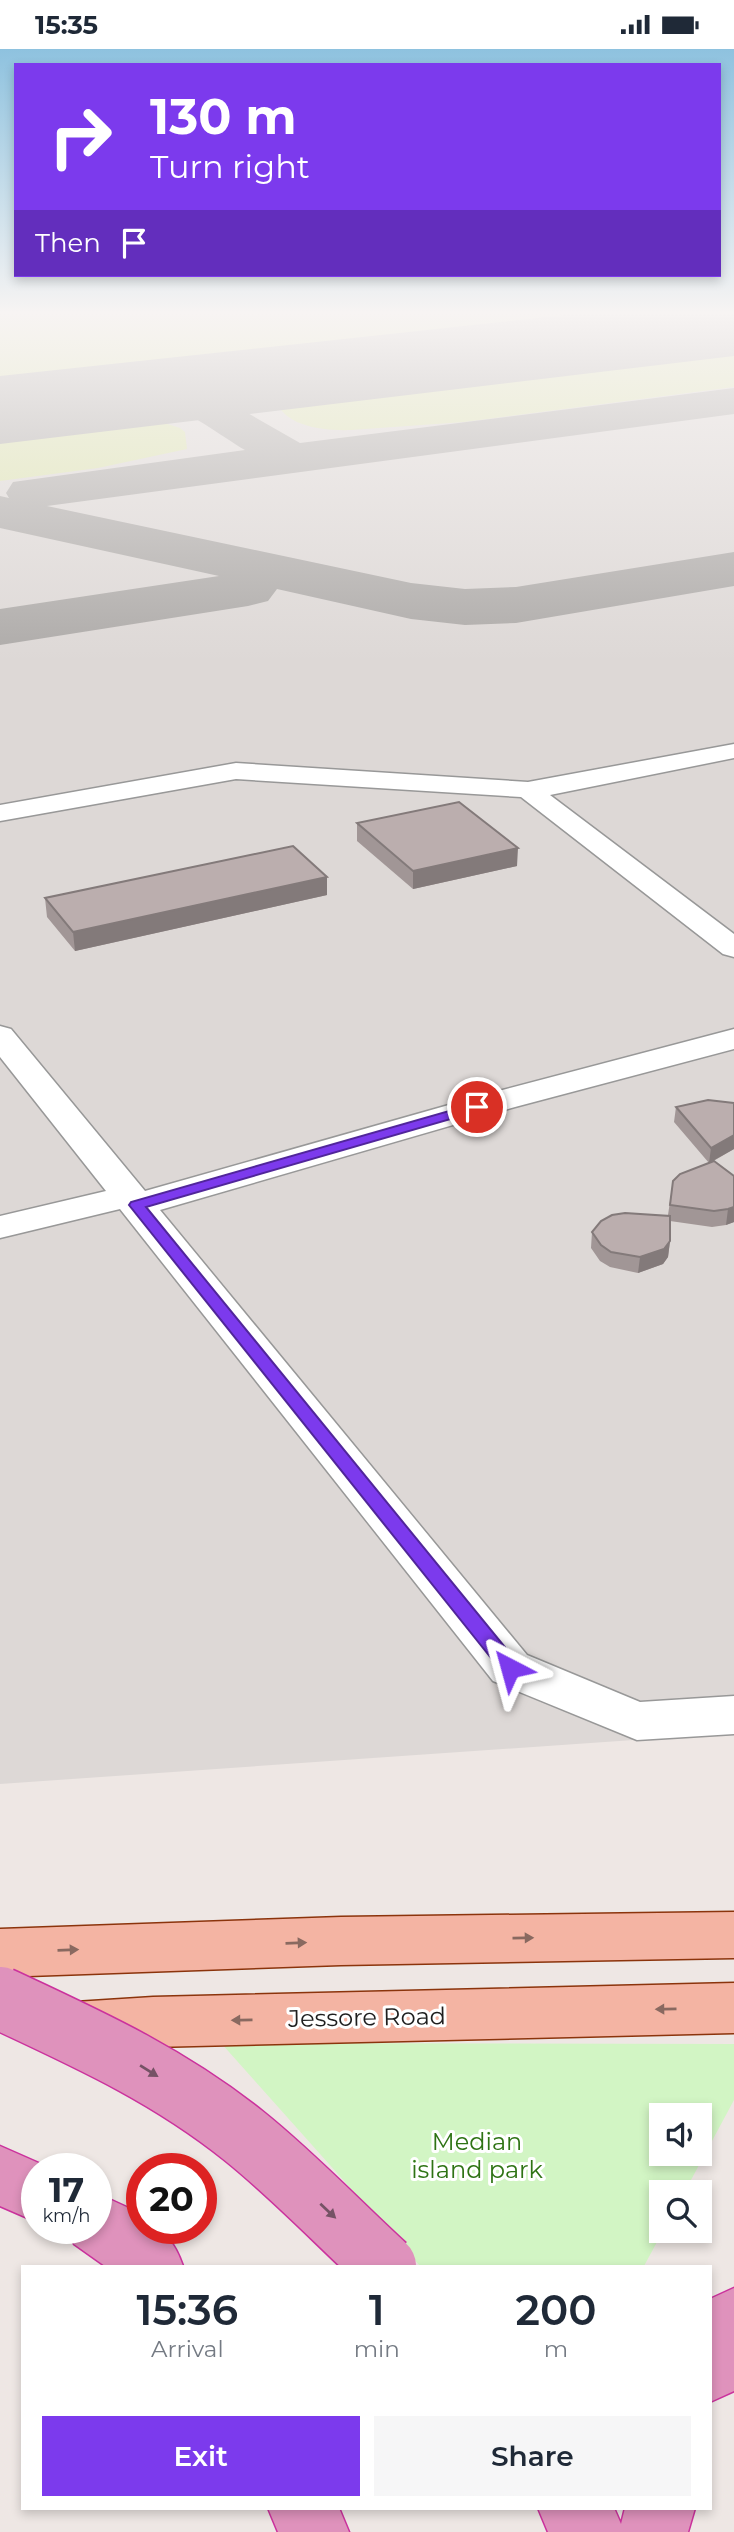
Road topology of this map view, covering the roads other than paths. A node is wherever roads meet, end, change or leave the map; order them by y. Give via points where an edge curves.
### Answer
1 (734, 751) edge
2 (527, 790) junction
3 (0, 813) edge
4 (734, 948) edge
5 (734, 1039) edge
6 (7, 1055) edge
7 (133, 1201) junction
8 (0, 1227) edge
9 (734, 1715) edge
10 (734, 1935) edge
11 (0, 1953) edge
12 (0, 1998) edge
13 (734, 2008) edge
14 (0, 2031) edge
15 (0, 2175) edge
16 (21, 2185) edge
17 (112, 2232) edge
18 (151, 2265) edge
19 (384, 2265) edge
20 (734, 2320) edge
21 (712, 2365) edge
22 (304, 2510) edge
23 (574, 2510) edge
24 (659, 2510) edge
25 (314, 2532) edge
26 (589, 2532) edge
27 (653, 2532) edge

1 - 2 lane
2 - 3 lane via 236,771
2 - 4 lane
5 - 7 lane
6 - 7 lane
7 - 8 lane
7 - 9 lane via 510,1668 637,1721
11 -> 10 main road via 341,1941
12 -> 19 highway, bridge via 128,2058 190,2097 245,2137
13 -> 14 main road, Jessore Road via 153,2022
15 - 16 highway
17 - 18 highway
20 - 21 highway
22 - 25 highway
23 - 26 highway
24 - 27 highway

